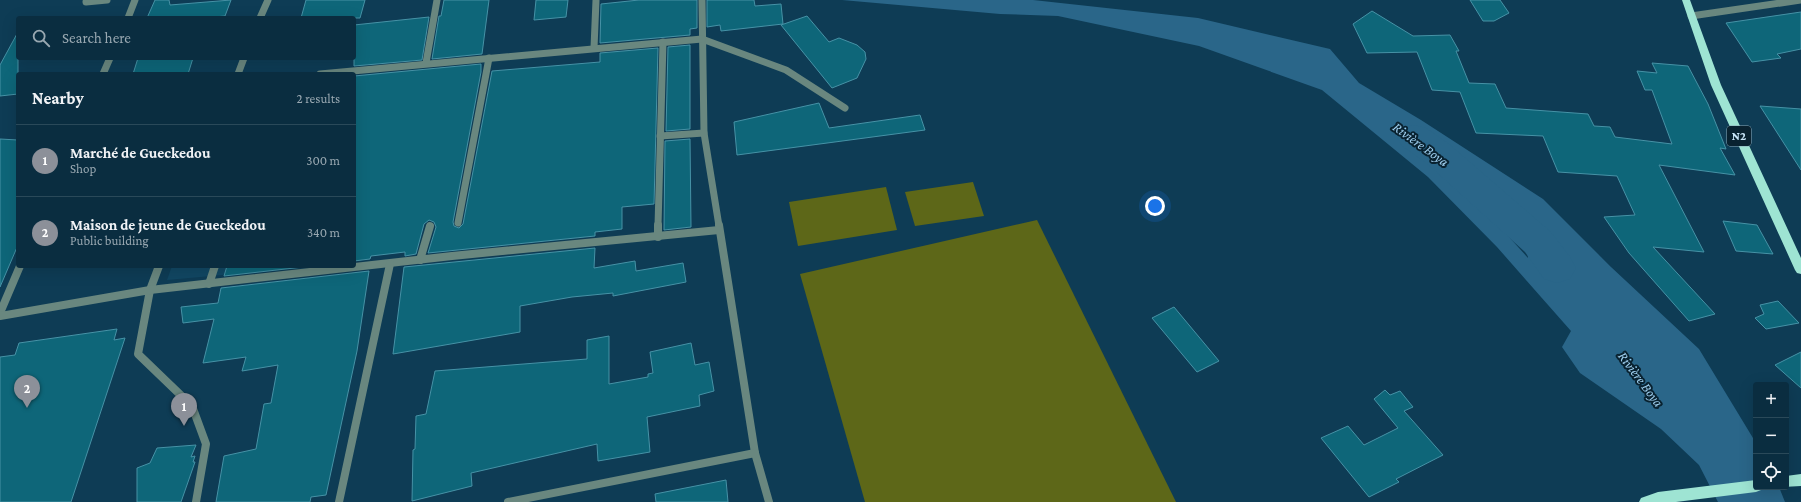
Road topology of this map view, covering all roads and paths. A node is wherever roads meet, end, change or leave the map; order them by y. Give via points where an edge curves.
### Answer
1 (107, 0) edge
2 (135, 0) edge
3 (268, 0) edge
4 (437, 0) edge
5 (596, 0) edge
6 (702, 0) edge
7 (1686, 0) edge
8 (1801, 0) edge
9 (86, 2) dead end
10 (129, 16) edge
11 (261, 16) edge
12 (1691, 16) junction
13 (702, 39) junction
14 (663, 42) junction
15 (594, 48) junction
16 (490, 58) junction
17 (109, 60) edge
18 (243, 60) edge
19 (426, 63) junction
20 (104, 72) edge
21 (239, 72) edge
22 (339, 72) edge
23 (845, 108) dead end
24 (704, 133) junction
25 (660, 136) junction
26 (458, 223) dead end
27 (430, 226) dead end
28 (719, 230) junction
29 (658, 237) junction
30 (420, 260) junction
31 (390, 264) junction
32 (19, 268) edge
33 (158, 268) edge
34 (215, 268) edge
35 (354, 268) edge
36 (356, 268) edge
37 (1801, 270) edge
38 (209, 284) junction
39 (150, 290) junction
40 (0, 314) edge
41 (755, 453) junction
42 (1801, 480) edge
43 (1789, 482) edge
44 (1753, 486) edge
45 (1652, 500) edge
46 (196, 502) edge
47 (339, 502) edge
48 (508, 502) edge
49 (769, 502) edge

1 - 9 street
2 - 10 street
3 - 11 street
4 - 19 street
5 - 15 street
6 - 13 street
7 - 12 highway, N2
8 - 12 street
12 - 37 highway, N2 via 1716,85
13 - 14 street
13 - 23 street via 786,70
13 - 24 street
14 - 15 street
14 - 25 street
15 - 16 street
16 - 19 street
16 - 26 street
17 - 20 street
18 - 21 street
19 - 22 street
24 - 25 street
24 - 28 street
25 - 29 street
27 - 30 street
28 - 29 street
28 - 41 street
29 - 30 street
30 - 31 street
31 - 36 street
31 - 47 street
32 - 40 street
33 - 39 street
34 - 38 street
35 - 38 street
38 - 39 street
39 - 40 street
39 - 46 street via 138,354 192,406 206,444
41 - 48 street
41 - 49 street
42 - 43 highway
44 - 45 highway

